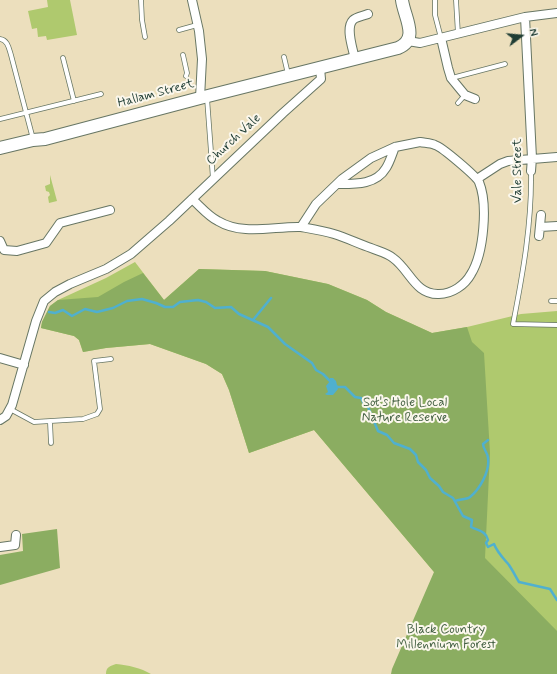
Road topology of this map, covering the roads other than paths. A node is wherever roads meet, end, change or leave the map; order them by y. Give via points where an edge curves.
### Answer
1 (141, 0) edge
2 (192, 0) edge
3 (402, 0) edge
4 (435, 0) edge
5 (456, 0) edge
6 (557, 13) edge
7 (368, 14) dead end
8 (525, 17) junction
9 (197, 25) junction
10 (179, 30) dead end
11 (458, 34) junction
12 (145, 37) dead end
13 (441, 38) junction
14 (0, 39) edge
15 (408, 41) junction
16 (183, 55) dead end
17 (284, 57) dead end
18 (63, 58) dead end
19 (356, 59) junction
20 (505, 64) dead end
21 (320, 68) junction
22 (186, 76) dead end
23 (289, 76) junction
24 (451, 78) junction
25 (101, 94) dead end
26 (465, 95) junction
27 (204, 97) junction
28 (475, 99) dead end
29 (74, 101) junction
30 (458, 103) dead end
31 (26, 113) junction
32 (0, 119) edge
33 (33, 140) junction
34 (395, 147) junction
35 (0, 148) edge
36 (557, 157) edge
37 (532, 158) junction
38 (531, 171) joint
39 (213, 179) junction
40 (477, 179) junction
41 (338, 184) junction
42 (192, 199) junction
43 (110, 210) dead end
44 (541, 215) dead end
45 (540, 226) junction
46 (557, 226) edge
47 (302, 227) junction
48 (539, 236) dead end
49 (0, 241) edge
50 (557, 301) edge
51 (551, 302) dead end
52 (557, 325) edge
53 (0, 358) edge
54 (111, 359) dead end
55 (24, 365) junction
56 (11, 407) junction
57 (0, 420) edge
58 (50, 422) junction
59 (51, 443) dead end
60 (16, 535) dead end
61 (0, 547) edge

1 - 12 lane
2 - 9 street
3 - 15 street via 410,31
4 - 13 lane via 435,16
5 - 11 lane
6 - 8 street
7 - 19 street via 353,19 350,24 350,37
8 - 11 street
8 - 37 street, Vale Street
9 - 10 lane
9 - 27 street
11 - 13 street
13 - 15 street via 420,43
13 - 24 street
14 - 31 lane via 8,44
15 - 19 street via 398,48
16 - 22 lane via 188,73
17 - 23 lane
18 - 29 lane
19 - 21 street
20 - 24 lane
21 - 23 street, Hallam Street
21 - 39 street, Church Vale via 321,79
23 - 27 street, Hallam Street
24 - 26 street
25 - 29 lane
26 - 28 street
26 - 30 lane
27 - 33 street, Hallam Street
27 - 39 lane
29 - 31 lane
31 - 32 lane
31 - 33 lane
33 - 35 street, Hallam Street
34 - 40 street via 420,142 436,145
34 - 41 street via 371,158
34 - 41 street via 386,169 374,180 358,184
36 - 37 street
37 - 38 street, Vale Street
37 - 40 street via 500,164
38 - 52 lane, Vale Street via 532,198 527,244 513,324
39 - 42 street, Church Vale
40 - 47 street via 483,196 481,245 471,274 454,291 431,294 414,283 392,257 333,234
41 - 47 street via 316,204
42 - 47 street via 210,216 232,228
42 - 55 street, Church Vale via 131,254 106,269 55,292 44,301 34,325
43 - 49 street via 60,223 46,243 38,246 17,251 4,250
44 - 45 street
45 - 46 street
45 - 48 street
50 - 51 lane
53 - 55 street
54 - 58 lane via 94,361 100,409 97,414 83,419
55 - 56 street, Church Vale
56 - 57 street
56 - 58 lane via 34,422
58 - 59 lane
60 - 61 street via 15,545

